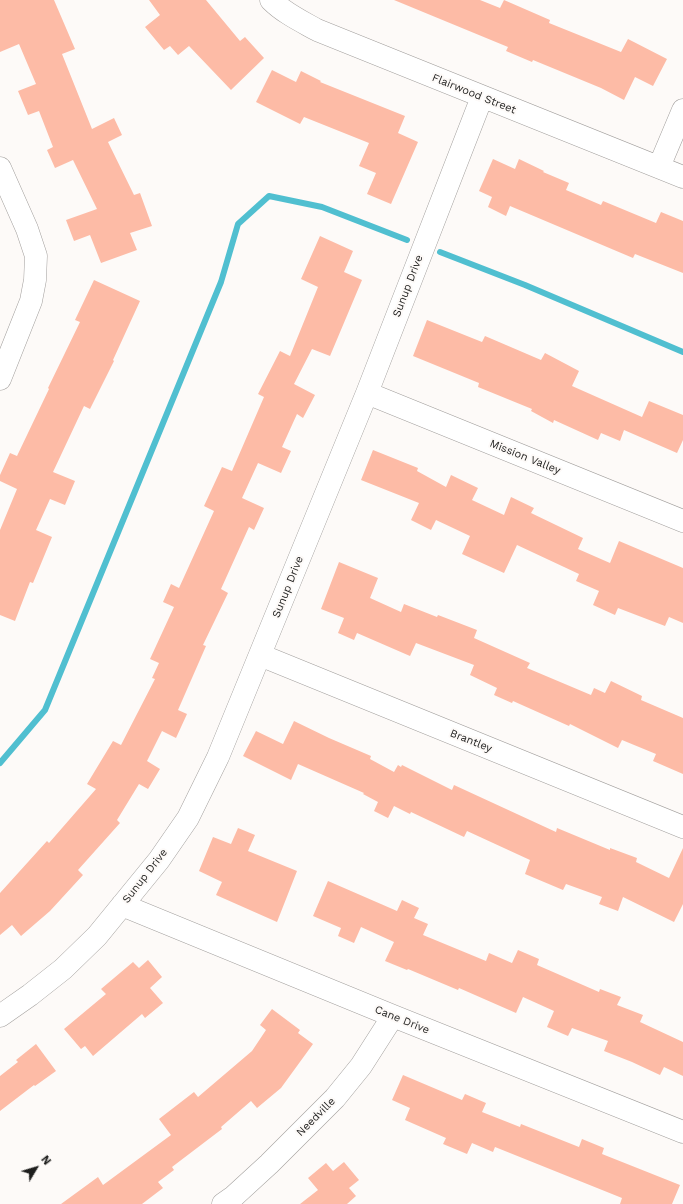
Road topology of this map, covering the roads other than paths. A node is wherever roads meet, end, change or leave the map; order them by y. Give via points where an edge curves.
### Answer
1 (271, 0) edge
2 (482, 97) junction
3 (683, 110) edge
4 (659, 167) junction
5 (0, 168) edge
6 (683, 177) edge
7 (0, 379) edge
8 (367, 393) junction
9 (683, 521) edge
10 (260, 655) junction
11 (683, 827) edge
12 (122, 905) junction
13 (0, 1016) edge
14 (393, 1016) junction
15 (683, 1132) edge
16 (223, 1204) edge

1 - 2 street, Flairwood Street via 278,7 317,30
2 - 4 street, Flairwood Street
2 - 8 street, Sunup Drive
3 - 4 street
4 - 6 street, Flairwood Street
5 - 7 street via 36,256 31,301
8 - 9 street, Mission Valley
8 - 10 street, Sunup Drive
10 - 11 street, Brantley
10 - 12 street, Sunup Drive via 218,758 188,818 159,860
12 - 13 street, Sunup Drive via 97,936 63,969
12 - 14 street, Cane Drive
14 - 15 street, Cane Drive
14 - 16 street, Needville via 335,1098

